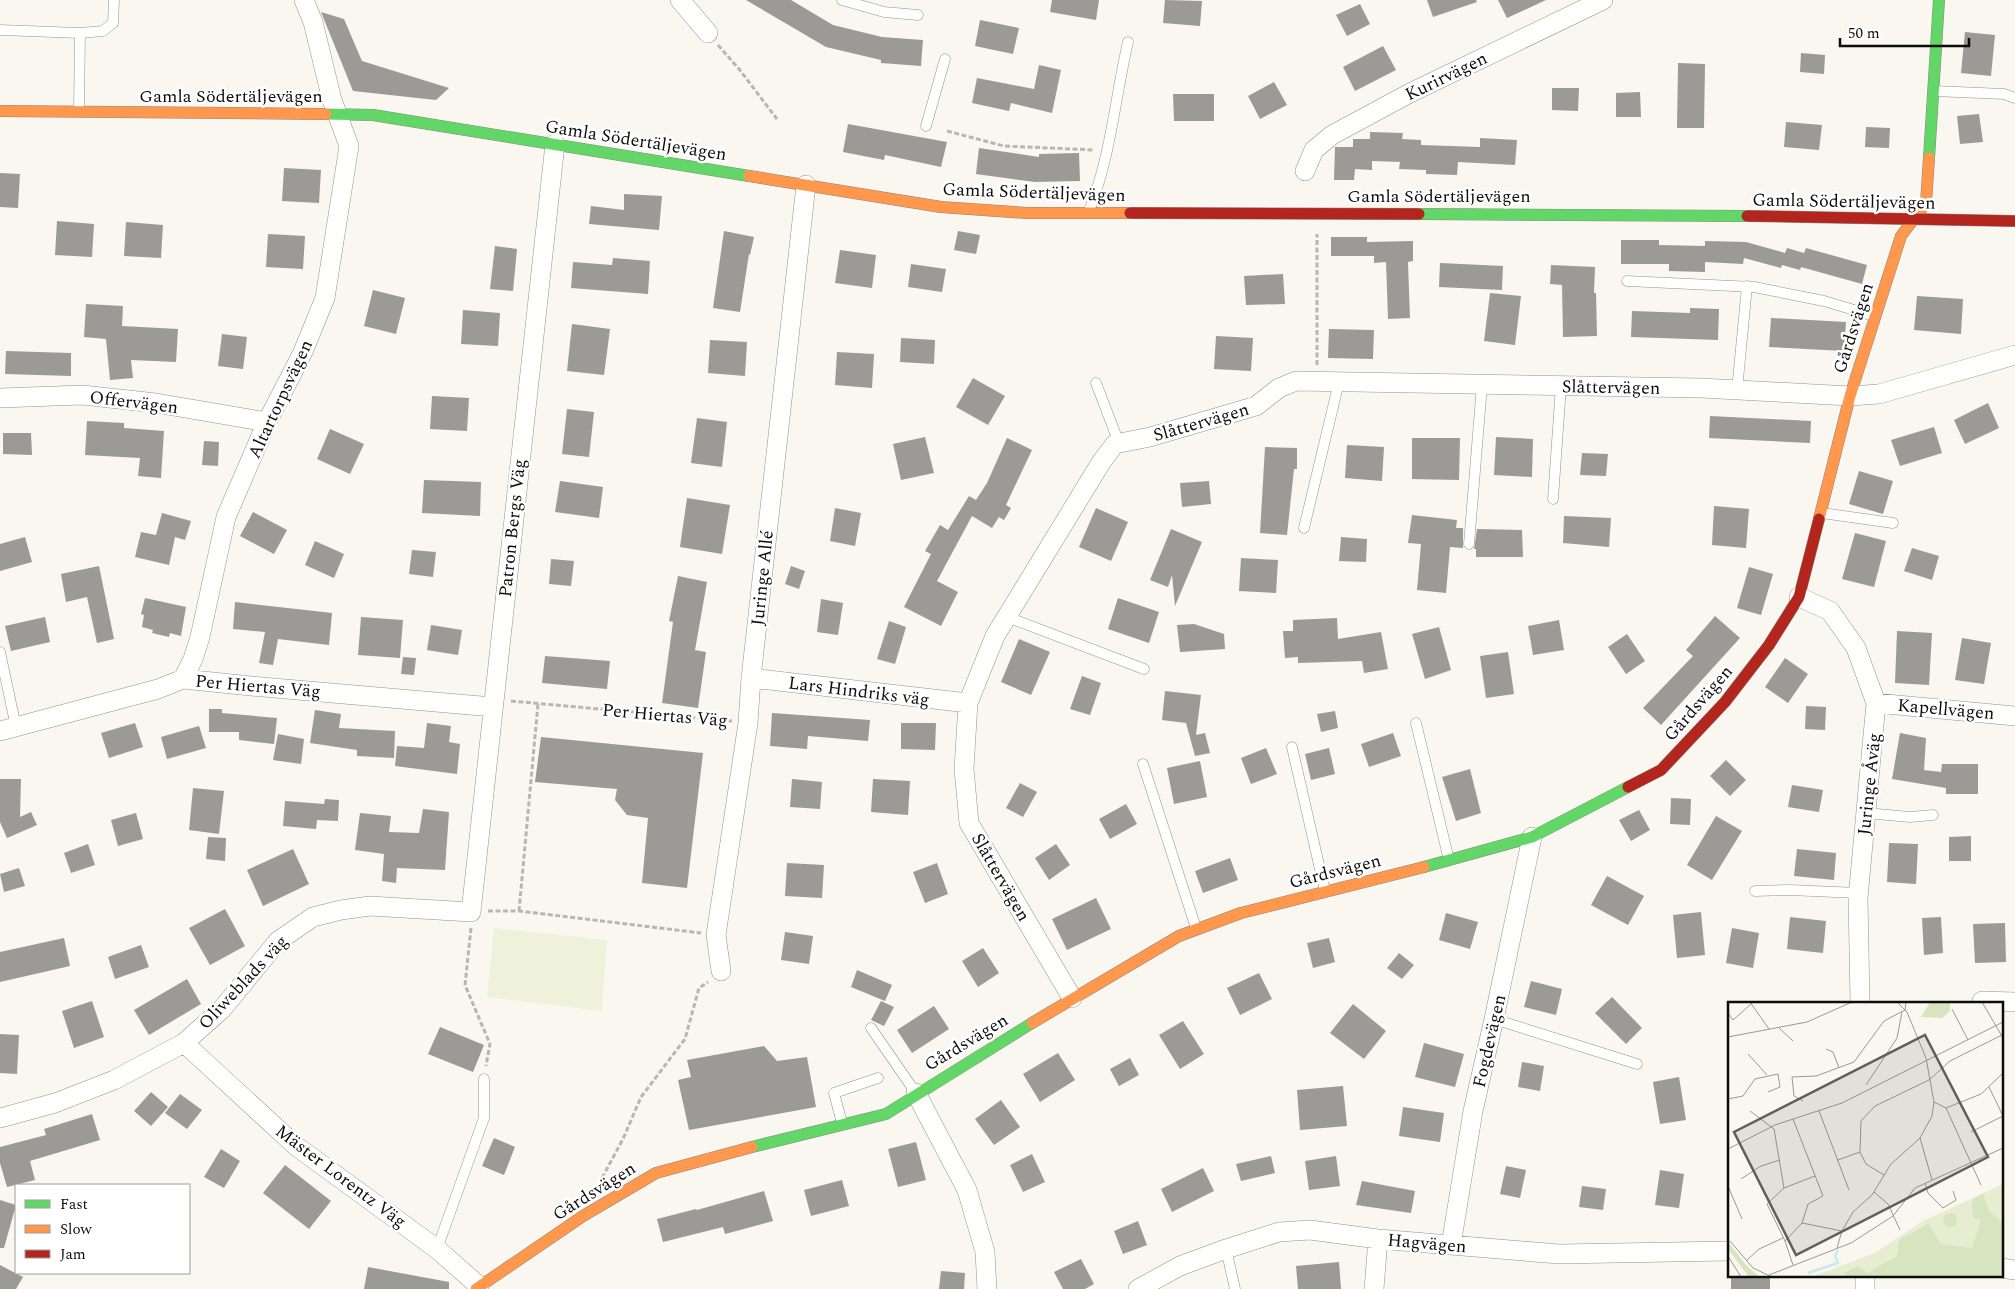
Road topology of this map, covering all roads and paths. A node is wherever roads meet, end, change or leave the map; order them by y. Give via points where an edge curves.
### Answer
1 (114, 0) edge
2 (304, 0) edge
3 (680, 0) edge
4 (842, 0) edge
5 (1603, 0) edge
6 (1939, 0) edge
7 (918, 15) dead end
8 (0, 30) edge
9 (80, 33) junction
10 (708, 33) joint
11 (1128, 42) dead end
12 (945, 59) dead end
13 (1933, 90) junction
14 (2015, 98) edge
15 (0, 111) edge
16 (79, 112) junction
17 (338, 114) junction
18 (777, 119) dead end
19 (926, 126) dead end
20 (947, 131) dead end
21 (555, 144) junction
22 (1108, 151) junction
23 (1305, 171) dead end
24 (806, 184) junction
25 (1089, 212) junction
26 (1317, 213) junction
27 (1912, 220) junction
28 (2015, 220) edge
29 (1627, 281) dead end
30 (1746, 286) junction
31 (1875, 317) junction
32 (2015, 355) edge
33 (1096, 382) dead end
34 (1316, 382) junction
35 (1340, 382) junction
36 (1482, 385) junction
37 (1561, 386) junction
38 (1737, 390) junction
39 (1850, 396) junction
40 (0, 398) edge
41 (267, 422) junction
42 (1119, 443) junction
43 (1553, 499) dead end
44 (1821, 513) junction
45 (1893, 523) dead end
46 (1304, 528) dead end
47 (1469, 544) dead end
48 (1799, 597) junction
49 (1007, 617) junction
50 (0, 652) edge
51 (1144, 668) dead end
52 (751, 678) junction
53 (183, 679) junction
54 (493, 703) junction
55 (968, 703) junction
56 (1876, 703) junction
57 (538, 704) junction
58 (2015, 716) edge
59 (748, 723) junction
60 (1416, 723) dead end
61 (8, 729) edge
62 (1292, 747) dead end
63 (1143, 764) dead end
64 (1866, 813) junction
65 (1933, 815) dead end
66 (1532, 837) junction
67 (1449, 860) junction
68 (1755, 891) dead end
69 (1326, 892) junction
70 (1858, 893) junction
71 (519, 911) junction
72 (471, 912) junction
73 (1196, 929) junction
74 (716, 935) junction
75 (721, 971) joint
76 (1072, 998) junction
77 (1982, 1001) dead end
78 (1860, 1002) edge
79 (2015, 1002) edge
80 (1494, 1020) junction
81 (871, 1028) dead end
82 (184, 1043) junction
83 (1637, 1064) dead end
84 (878, 1078) dead end
85 (484, 1079) joint
86 (916, 1093) junction
87 (0, 1118) edge
88 (842, 1124) junction
89 (598, 1186) dead end
90 (1378, 1239) junction
91 (1451, 1245) junction
92 (437, 1249) junction
93 (1226, 1249) junction
94 (1728, 1251) edge
95 (2002, 1268) edge
96 (2015, 1270) edge
97 (1865, 1276) edge
98 (478, 1287) edge
99 (987, 1289) edge
100 (1138, 1289) edge
101 (1235, 1289) edge
102 (1374, 1289) edge
103 (1865, 1289) edge

1 - 9 lane via 113,23 103,30
2 - 17 street, Altartorpsvägen
3 - 10 street
4 - 7 lane via 884,12
5 - 23 street, Kurirvägen via 1410,93 1332,135 1314,150
6 - 13 street, Gårdsvägen
8 - 9 lane
9 - 16 lane
10 - 18 path
11 - 22 lane
12 - 19 lane
13 - 14 lane via 2004,94
13 - 27 street, Gårdsvägen via 1926,203
15 - 16 street, Gamla Södertäljevägen
16 - 17 street, Gamla Södertäljevägen
17 - 21 street, Gamla Södertäljevägen via 373,115
17 - 41 street, Altartorpsvägen via 349,146 325,298 302,354
20 - 22 path via 1004,146
21 - 24 street, Gamla Södertäljevägen
21 - 54 street, Patron Bergs Väg
22 - 25 lane
24 - 25 street, Gamla Södertäljevägen via 941,207 1027,213
24 - 52 street, Juringe Allé
25 - 26 street, Gamla Södertäljevägen
26 - 27 street, Gamla Södertäljevägen
26 - 34 path
27 - 28 street, Gamla Södertäljevägen
27 - 31 street, Gårdsvägen via 1901,236
29 - 30 lane
30 - 31 lane via 1824,301
30 - 38 lane
31 - 39 street, Gårdsvägen
32 - 39 street, Slåttervägen via 1879,394
33 - 42 lane
34 - 35 street, Slåttervägen
34 - 42 street, Slåttervägen via 1296,380 1279,388 1256,406
35 - 36 street, Slåttervägen
35 - 46 lane
36 - 37 street, Slåttervägen
36 - 47 lane
37 - 38 street, Slåttervägen
37 - 43 lane
38 - 39 street, Slåttervägen
39 - 44 street, Gårdsvägen
40 - 41 street, Offervägen via 82,395 156,402
41 - 53 street, Altartorpsvägen via 226,518 200,637
42 - 49 street, Slåttervägen via 1102,460
44 - 45 lane
44 - 48 street, Gårdsvägen
48 - 56 street, Juringe Åväg via 1830,611 1856,648
48 - 66 street, Gårdsvägen via 1770,645 1736,688 1661,770
49 - 51 lane
49 - 55 street, Slåttervägen via 995,636
50 - 61 lane
52 - 55 street, Lars Hindriks väg
52 - 59 street, Juringe Allé
53 - 54 street, Per Hiertas Väg
53 - 61 street, Per Hiertas Väg via 158,690
54 - 57 path, Per Hiertas Väg
54 - 72 street, Patron Bergs Väg
55 - 76 street, Slåttervägen via 964,769 969,823
56 - 58 street, Kapellvägen
56 - 64 street, Juringe Åväg
57 - 59 path, Per Hiertas Väg
57 - 71 path
59 - 74 street, Juringe Allé
60 - 67 lane
62 - 69 lane
63 - 73 lane
64 - 65 lane via 1910,817
64 - 70 street, Juringe Åväg
66 - 67 street, Gårdsvägen
66 - 80 street, Fogdevägen
67 - 69 street, Gårdsvägen
68 - 70 lane
69 - 73 street, Gårdsvägen via 1242,913
70 - 78 street, Juringe Åväg
71 - 72 path
71 - 74 path
72 - 82 street, Oliweblads väg via 370,906 314,917 278,941 222,1009
72 - 85 path via 465,985 490,1044
73 - 76 street, Gårdsvägen via 1178,936
74 - 75 street, Juringe Allé
75 - 89 path via 700,988 686,1039 641,1097
76 - 86 street, Gårdsvägen
77 - 79 street
80 - 83 lane
80 - 91 street, Fogdevägen via 1473,1111
81 - 86 lane
82 - 87 street, Oliweblads väg via 114,1080 55,1103
82 - 92 street, Mäster Lorentz Väg via 296,1146
84 - 88 lane via 834,1093
85 - 92 lane via 484,1118
86 - 88 street, Gårdsvägen via 886,1114
86 - 99 street via 967,1190 985,1252
88 - 98 street, Gårdsvägen via 656,1173 583,1216
90 - 91 street, Hagvägen
90 - 93 street, Hagvägen via 1302,1230 1279,1232
90 - 102 street
91 - 94 street, Hagvägen via 1559,1254
92 - 98 street, Mäster Lorentz Väg
93 - 100 street, Hagvägen via 1180,1266
93 - 101 lane
95 - 96 street
97 - 103 street

